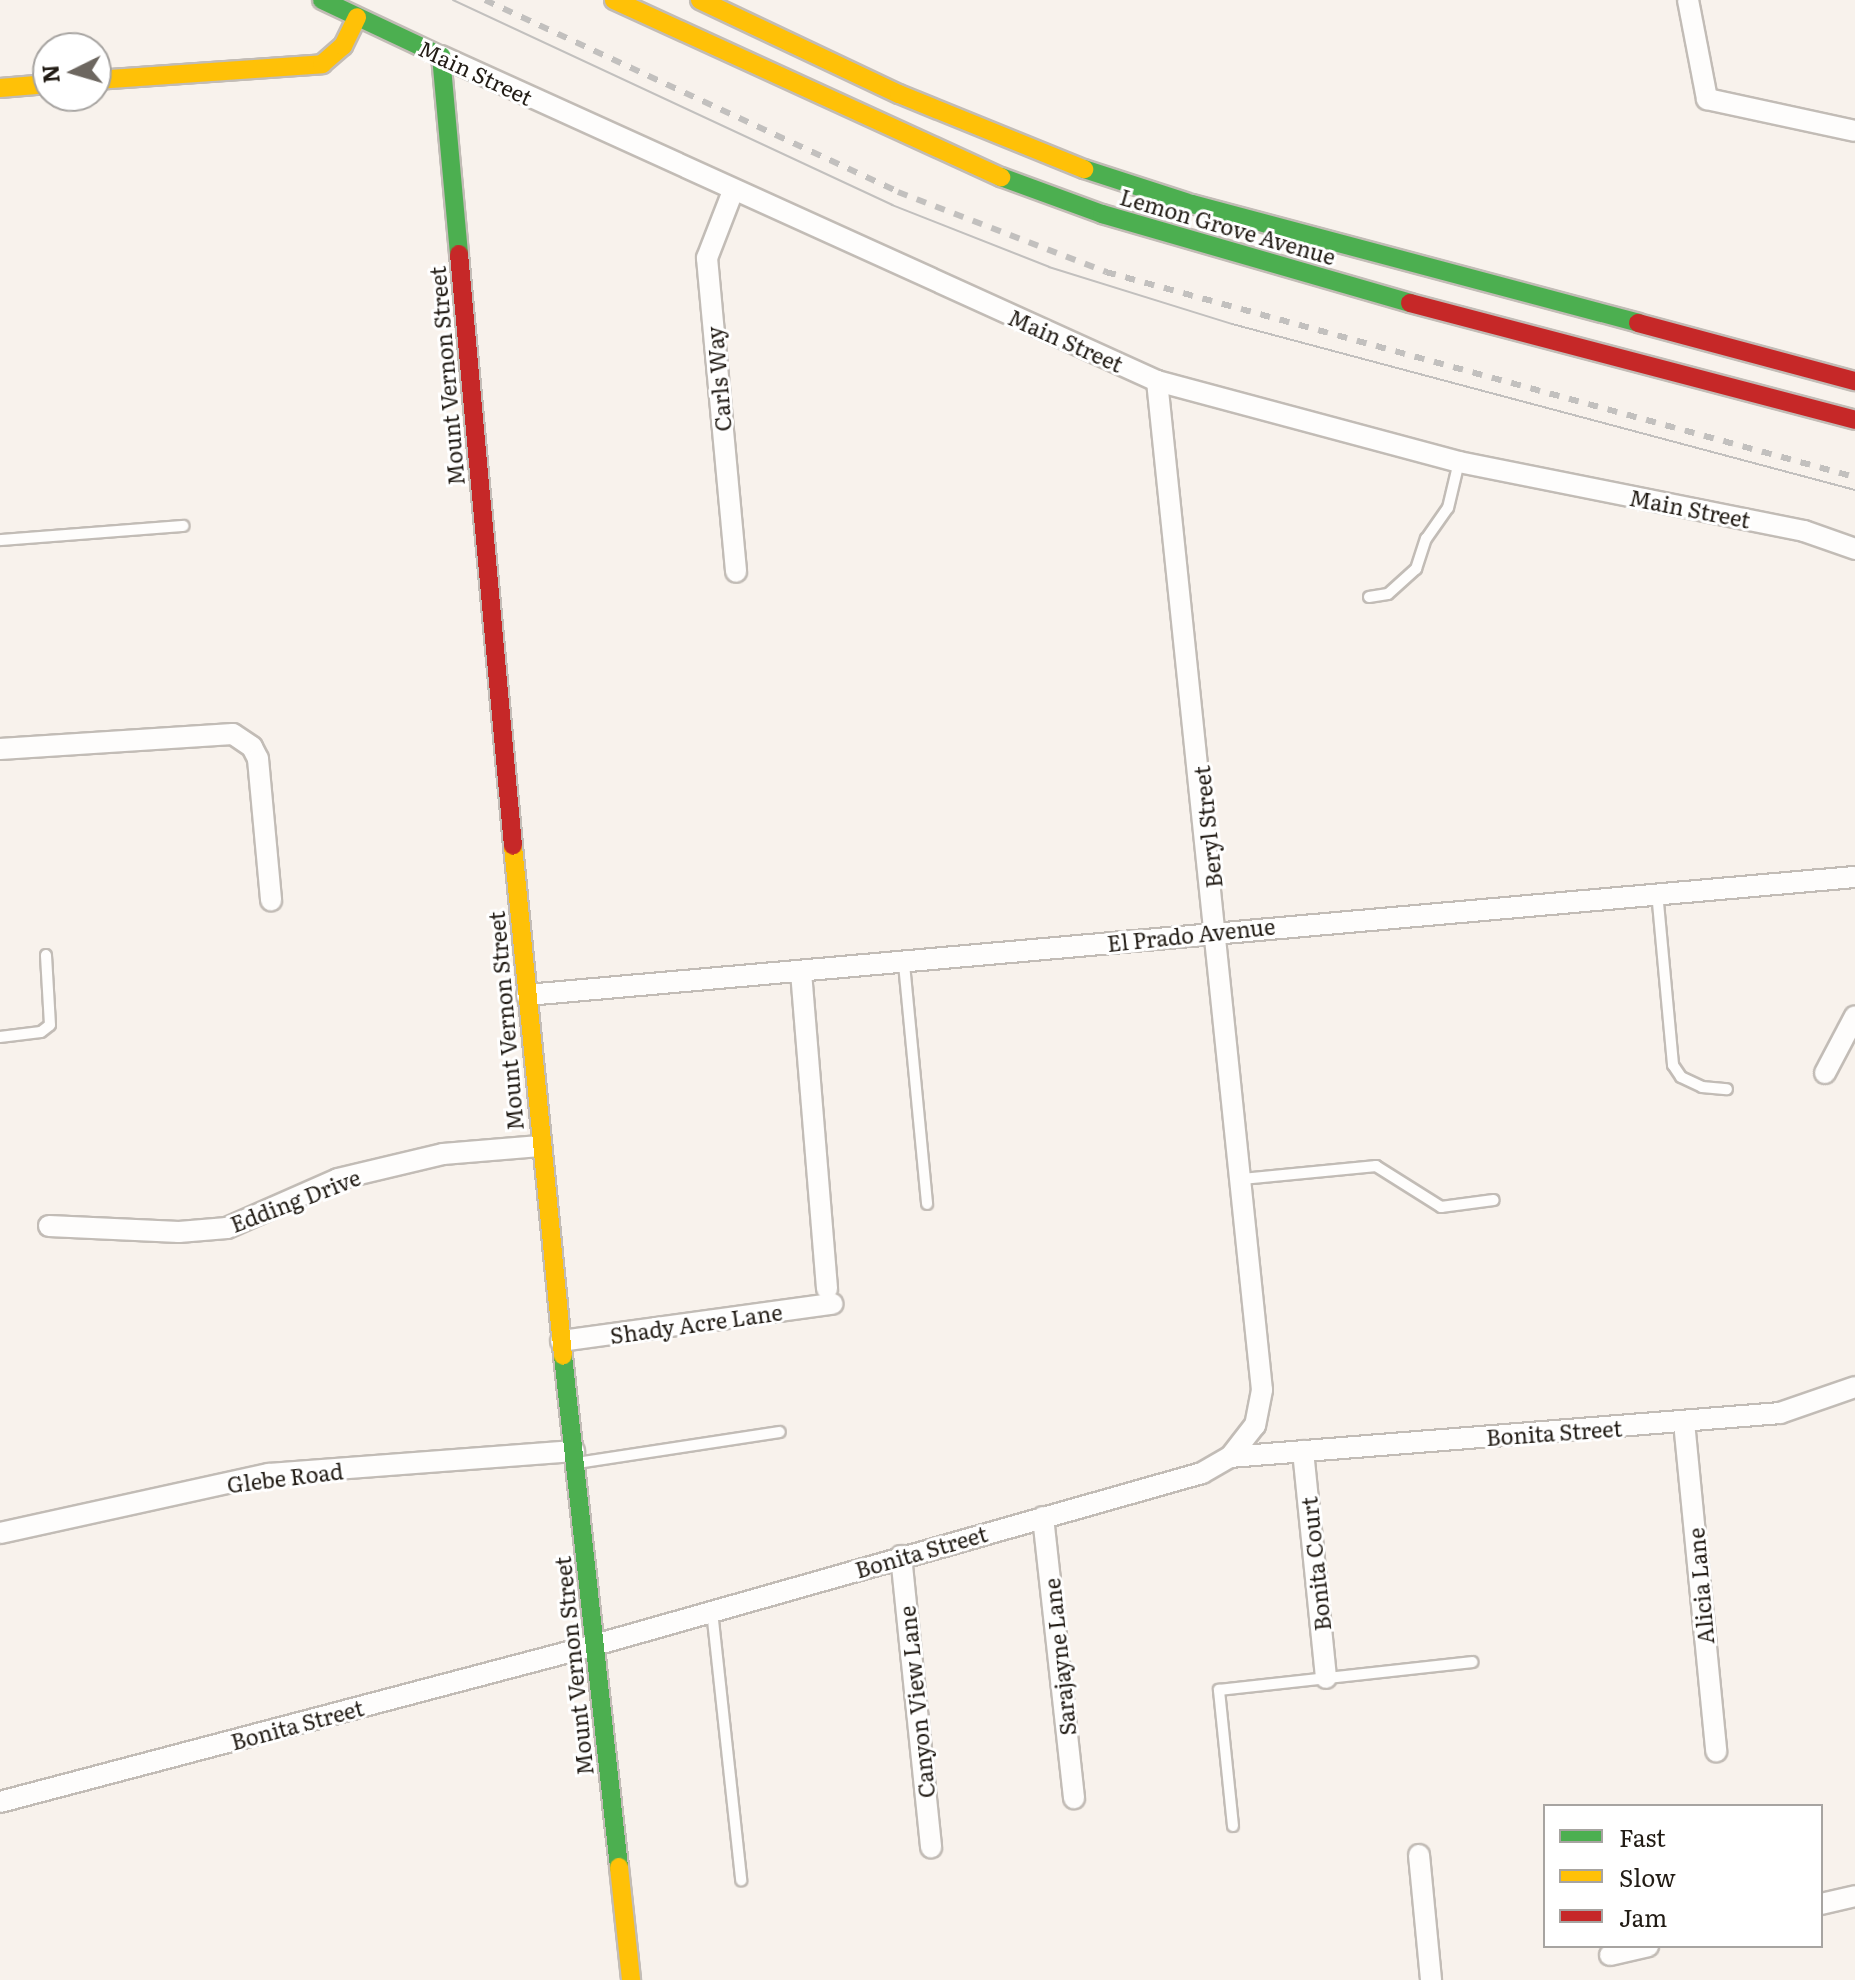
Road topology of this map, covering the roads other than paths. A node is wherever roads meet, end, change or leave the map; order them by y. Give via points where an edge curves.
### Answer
1 (322, 0) edge
2 (614, 0) edge
3 (700, 0) edge
4 (1688, 0) edge
5 (357, 17) junction
6 (441, 56) junction
7 (112, 79) edge
8 (32, 85) edge
9 (0, 88) edge
10 (1855, 131) edge
11 (733, 191) junction
12 (1430, 270) junction
13 (1423, 305) junction
14 (1157, 381) junction
15 (1855, 381) edge
16 (1855, 420) edge
17 (1459, 462) junction
18 (183, 526) dead end
19 (0, 540) edge
20 (1855, 549) edge
21 (736, 572) dead end
22 (1369, 597) dead end
23 (0, 749) edge
24 (1855, 877) edge
25 (1657, 892) junction
26 (271, 900) dead end
27 (1218, 931) junction
28 (46, 955) dead end
29 (904, 964) junction
30 (801, 972) junction
31 (527, 995) junction
32 (1855, 1016) edge
33 (0, 1037) edge
34 (1825, 1073) dead end
35 (1727, 1089) dead end
36 (540, 1146) junction
37 (1242, 1179) junction
38 (1494, 1200) dead end
39 (927, 1204) dead end
40 (49, 1226) dead end
41 (561, 1341) junction
42 (1855, 1387) edge
43 (1684, 1422) junction
44 (780, 1432) dead end
45 (1303, 1451) junction
46 (574, 1457) junction
47 (1230, 1457) junction
48 (1043, 1517) junction
49 (0, 1533) edge
50 (901, 1556) junction
51 (712, 1611) junction
52 (595, 1645) junction
53 (1472, 1662) dead end
54 (1326, 1678) junction
55 (1716, 1751) dead end
56 (1074, 1798) dead end
57 (0, 1802) edge
58 (1233, 1826) dead end
59 (931, 1847) dead end
60 (1419, 1855) dead end
61 (741, 1880) dead end
62 (1855, 1896) edge
63 (1823, 1904) edge
64 (1640, 1948) edge
65 (1610, 1955) dead end
66 (631, 1980) edge
67 (1431, 1980) edge

1 - 5 main road, Main Street
2 - 13 main road, Lemon Grove Avenue via 983,170 1213,248
3 - 12 main road, Lemon Grove Avenue via 899,94 1055,159 1206,209
4 - 10 street via 1707,99
5 - 6 main road, Main Street
5 - 7 main road via 343,46 322,64
6 - 11 street, Main Street
6 - 31 main road, Mount Vernon Street
8 - 9 main road
11 - 14 street, Main Street
11 - 21 street, Carls Way via 707,258
12 - 13 main road
12 - 15 main road, Lemon Grove Avenue
13 - 16 main road, Lemon Grove Avenue
14 - 17 street, Main Street
14 - 27 street, Beryl Street
17 - 20 street, Main Street via 1804,531
17 - 22 lane via 1448,508 1426,539 1416,569 1388,594
18 - 19 lane
23 - 26 street via 233,734 252,747 258,759
24 - 25 street, El Prado Avenue
25 - 27 street, El Prado Avenue
25 - 35 lane via 1673,1065 1681,1077 1702,1087
27 - 29 street, El Prado Avenue
27 - 37 street, Beryl Street
28 - 33 lane via 50,1025 41,1032
29 - 30 street, El Prado Avenue
29 - 39 lane
30 - 31 street, El Prado Avenue
30 - 41 street, Shady Acre Lane via 830,1296
31 - 36 main road, Mount Vernon Street
32 - 34 street
36 - 40 street, Edding Drive via 443,1154 338,1179 227,1228 179,1232
36 - 41 main road, Mount Vernon Street
37 - 38 lane via 1376,1166 1441,1207
37 - 47 street, Beryl Street via 1262,1390 1255,1425
41 - 46 main road, Mount Vernon Street
42 - 43 street, Bonita Street via 1822,1403 1780,1413
43 - 45 street, Bonita Street
43 - 55 street, Alicia Lane
44 - 46 lane
45 - 47 street, Bonita Street
45 - 54 street, Bonita Court
46 - 49 street, Glebe Road via 269,1474
46 - 52 main road, Mount Vernon Street
47 - 48 street, Bonita Street via 1202,1473
48 - 50 street, Bonita Street
48 - 56 street, Sarajayne Lane
50 - 51 street, Bonita Street
50 - 59 street, Canyon View Lane
51 - 52 street, Bonita Street
51 - 61 lane
52 - 57 street, Bonita Street
52 - 66 main road, Mount Vernon Street
53 - 54 lane
54 - 58 lane via 1219,1690
60 - 67 street
62 - 63 street
64 - 65 street

